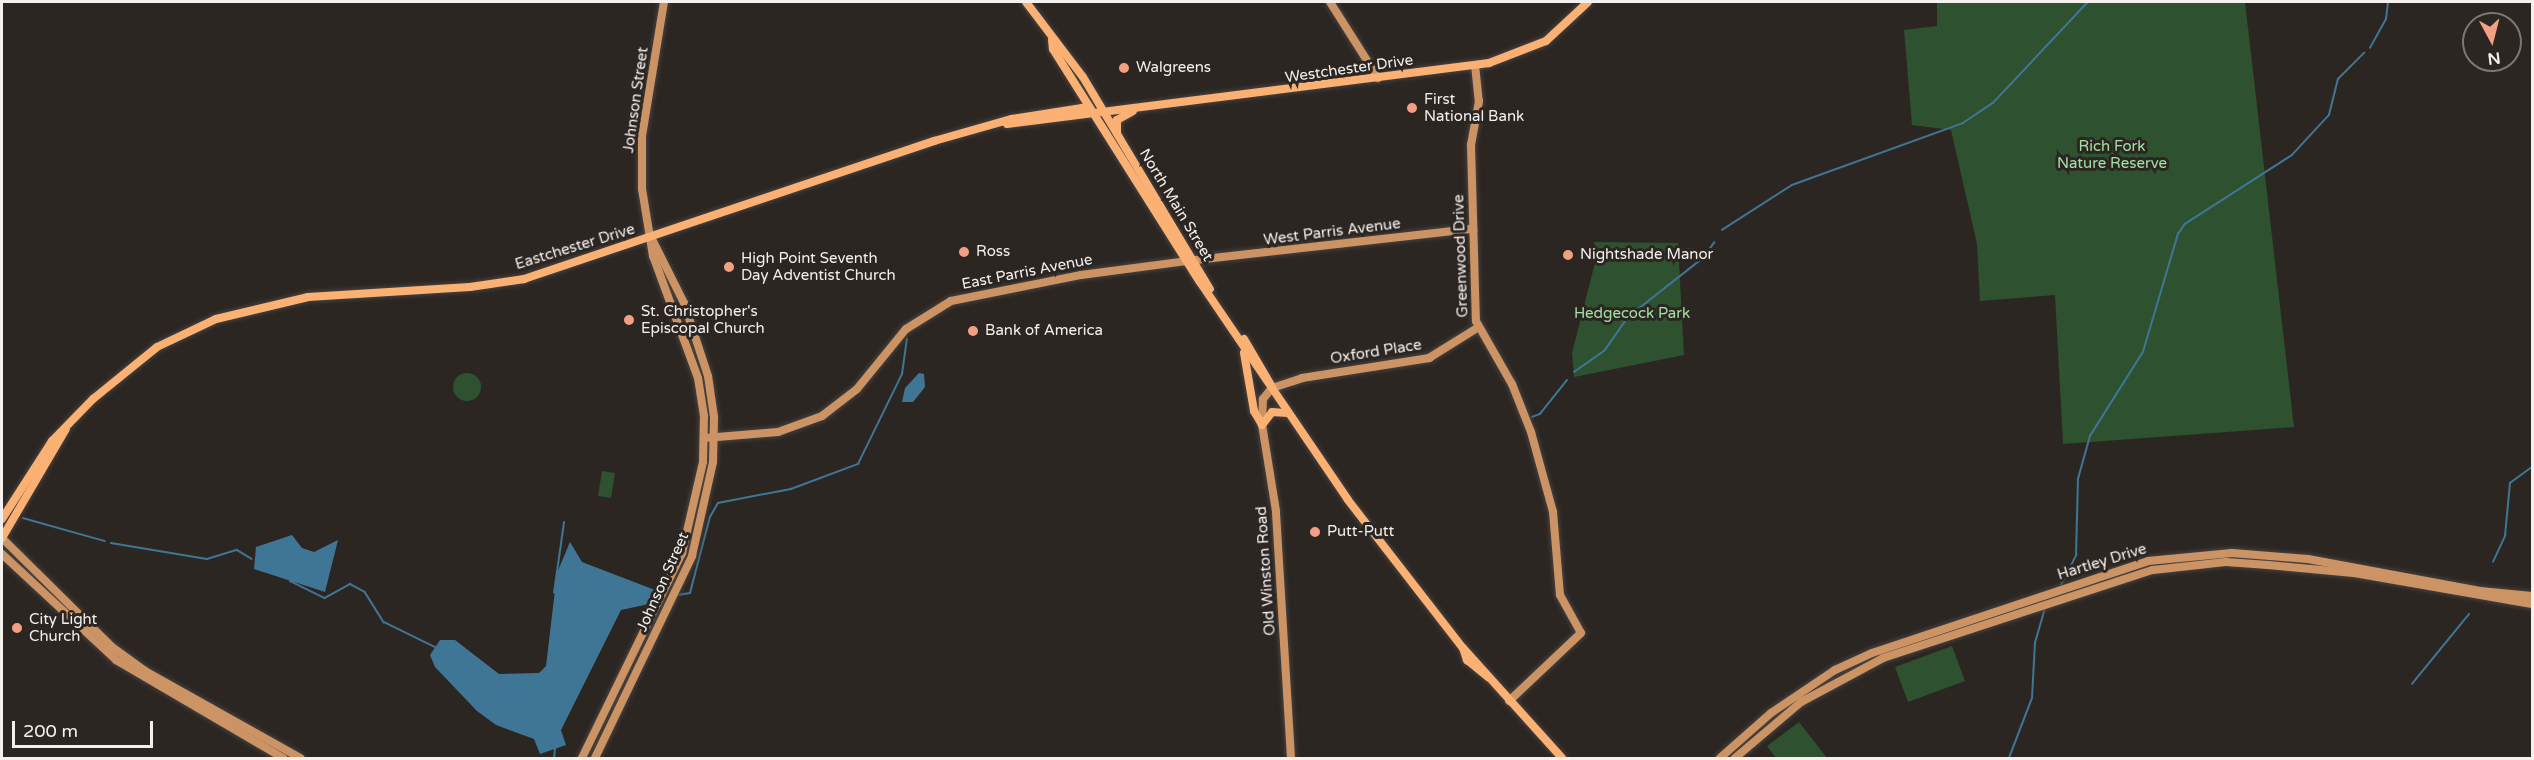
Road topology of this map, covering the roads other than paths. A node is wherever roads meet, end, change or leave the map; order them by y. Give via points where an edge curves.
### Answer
1 (664, 2) edge
2 (1026, 2) edge
3 (1329, 2) edge
4 (1588, 2) edge
5 (1052, 40) junction
6 (1475, 65) junction
7 (1378, 78) junction
8 (1075, 84) junction
9 (1152, 106) junction
10 (1053, 112) junction
11 (1098, 112) junction
12 (1007, 124) junction
13 (1118, 137) junction
14 (1473, 229) junction
15 (650, 238) junction
16 (1191, 260) junction
17 (1477, 328) junction
18 (1242, 347) junction
19 (1272, 388) junction
20 (1288, 413) junction
21 (1262, 425) junction
22 (66, 429) junction
23 (715, 437) junction
24 (705, 438) junction
25 (2, 519) edge
26 (2, 538) edge
27 (2, 554) edge
28 (2532, 596) edge
29 (2532, 604) edge
30 (1509, 701) junction
31 (283, 759) edge
32 (300, 759) edge
33 (582, 759) edge
34 (595, 759) edge
35 (1291, 759) edge
36 (1562, 759) edge
37 (1720, 759) edge
38 (1735, 759) edge

1 - 15 street, Johnson Street via 641,158
2 - 5 main road, North Main Street
3 - 7 street
4 - 6 main road, Westchester Drive via 1572,22 1539,45
5 - 8 main road, North Main Street
5 - 11 main road, North Main Street via 1061,45
6 - 7 main road, Westchester Drive
6 - 14 street, Greenwood Drive via 1479,92 1471,145
7 - 9 main road, Westchester Drive
8 - 10 main road via 1073,105
8 - 11 main road, North Main Street
9 - 11 main road, Westchester Drive
9 - 13 main road via 1121,116 1116,124
10 - 11 main road, Eastchester Drive via 1082,108
10 - 12 main road, Eastchester Drive
11 - 12 main road, Eastchester Drive
11 - 13 main road, North Main Street
11 - 16 main road, North Main Street
12 - 15 main road, Eastchester Drive via 893,154
13 - 16 main road, North Main Street
14 - 16 street, West Parris Avenue
14 - 17 street, Greenwood Drive
15 - 22 main road, Eastchester Drive via 508,282 308,297 244,309 157,347 93,399
15 - 23 street, Johnson Street via 676,285 700,349 713,400
15 - 24 street, Johnson Street via 698,378
16 - 18 main road, North Main Street
16 - 19 main road, North Main Street
16 - 23 street, East Parris Avenue via 1081,274 951,301 906,329 857,389 825,415 778,432
17 - 19 street, Oxford Place via 1420,361 1302,378
17 - 30 street, Greenwood Drive via 1512,384 1535,442 1553,512 1560,595 1581,628 1578,639
18 - 19 main road, North Main Street
18 - 21 main road via 1254,411
19 - 20 main road, North Main Street
19 - 21 street, Old Winston Road via 1260,405
20 - 21 main road via 1272,412
20 - 30 main road, North Main Street via 1384,549
21 - 35 street, Old Winston Road via 1276,511
22 - 25 main road, Eastchester Drive via 52,441
22 - 26 main road, Eastchester Drive
23 - 24 street, East Parris Avenue
23 - 34 street, Johnson Street via 706,510 692,556
24 - 33 street, Johnson Street via 698,496 682,553
26 - 32 street via 112,646 145,671
27 - 31 street via 116,660
28 - 37 street, Hartley Drive via 2480,591 2308,559 2232,553 2148,561 1872,652 1835,670 1771,713
29 - 38 street, Hartley Drive via 2354,573 2226,562 2153,570 1883,658 1839,679 1777,719
30 - 36 main road, North Main Street

